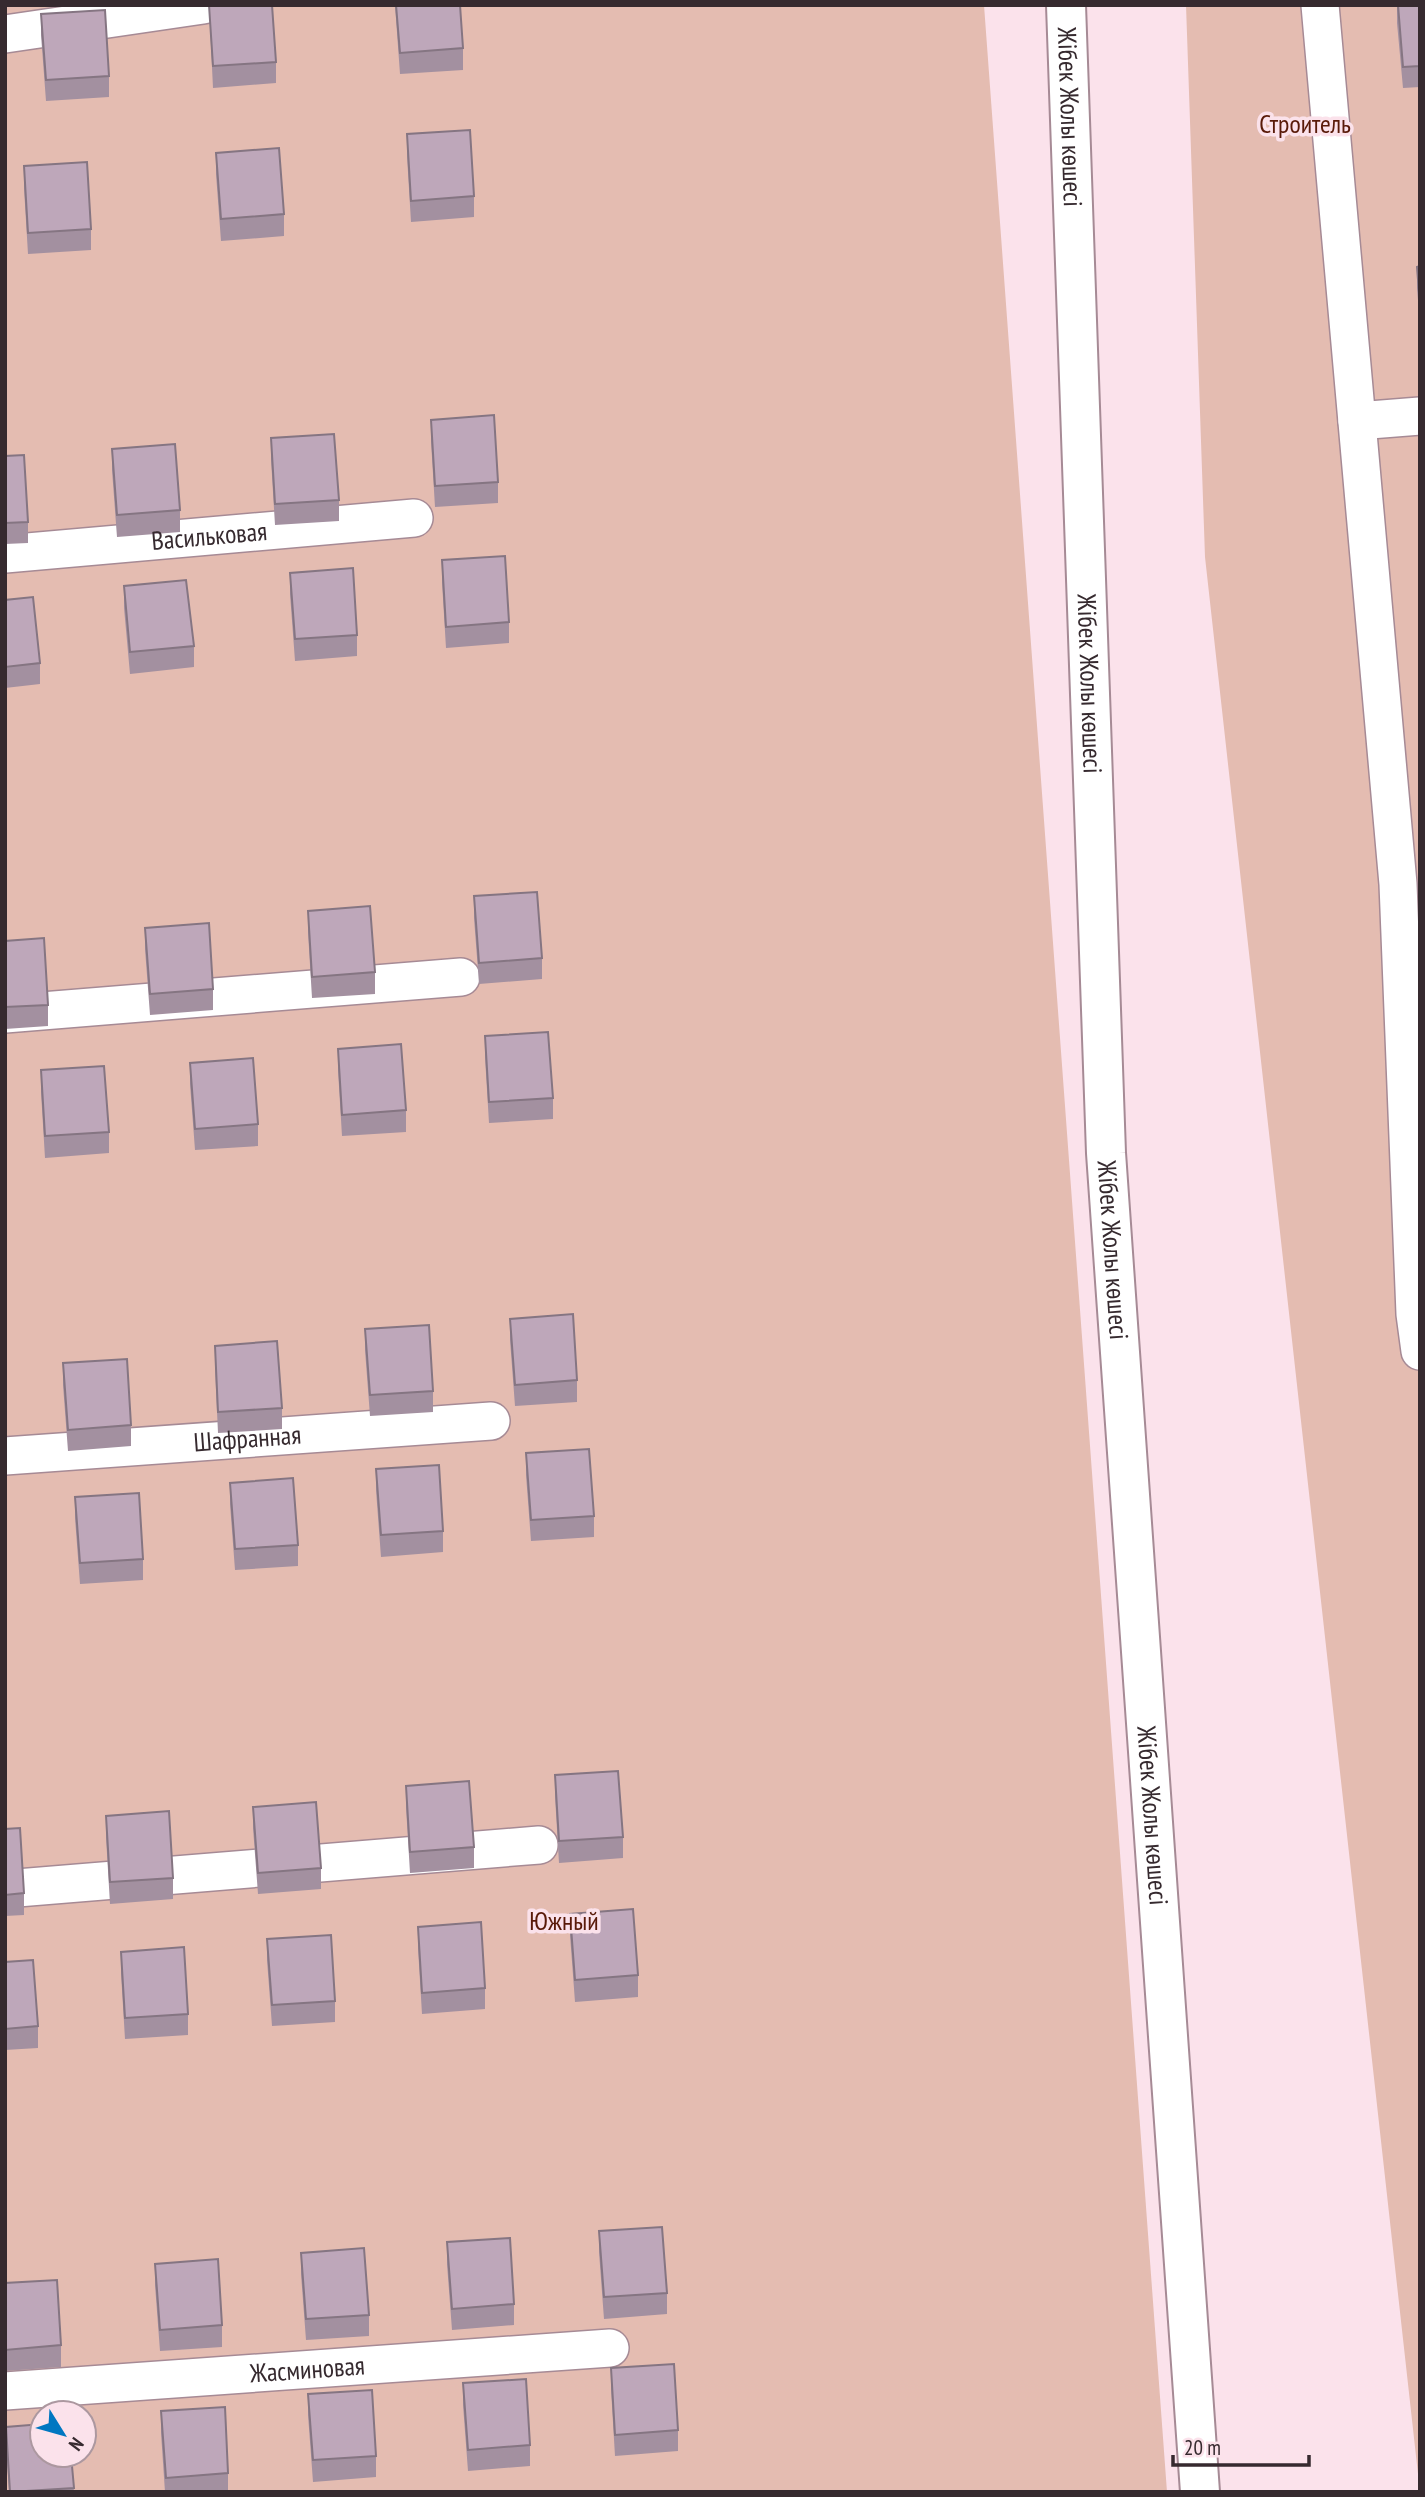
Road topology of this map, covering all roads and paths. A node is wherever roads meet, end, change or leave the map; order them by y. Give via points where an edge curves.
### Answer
1 (204, 5) edge
2 (1066, 5) edge
3 (1320, 5) edge
4 (5, 34) edge
5 (1420, 415) edge
6 (1357, 421) junction
7 (414, 518) dead end
8 (5, 554) edge
9 (1409, 883) edge
10 (461, 977) dead end
11 (5, 1014) edge
12 (1418, 1314) edge
13 (1420, 1351) edge
14 (491, 1421) dead end
15 (5, 1456) edge
16 (539, 1844) dead end
17 (5, 1889) edge
18 (610, 2348) dead end
19 (5, 2391) edge
20 (1200, 2492) edge

1 - 4 street
2 - 20 highway, Жібек Жолы көшесі via 1106,1153
3 - 6 street
5 - 6 street
6 - 9 street
7 - 8 street, Васильковая
9 - 12 street
10 - 11 street
12 - 13 street
14 - 15 street, Шафранная
16 - 17 street
18 - 19 street, Жасминовая

